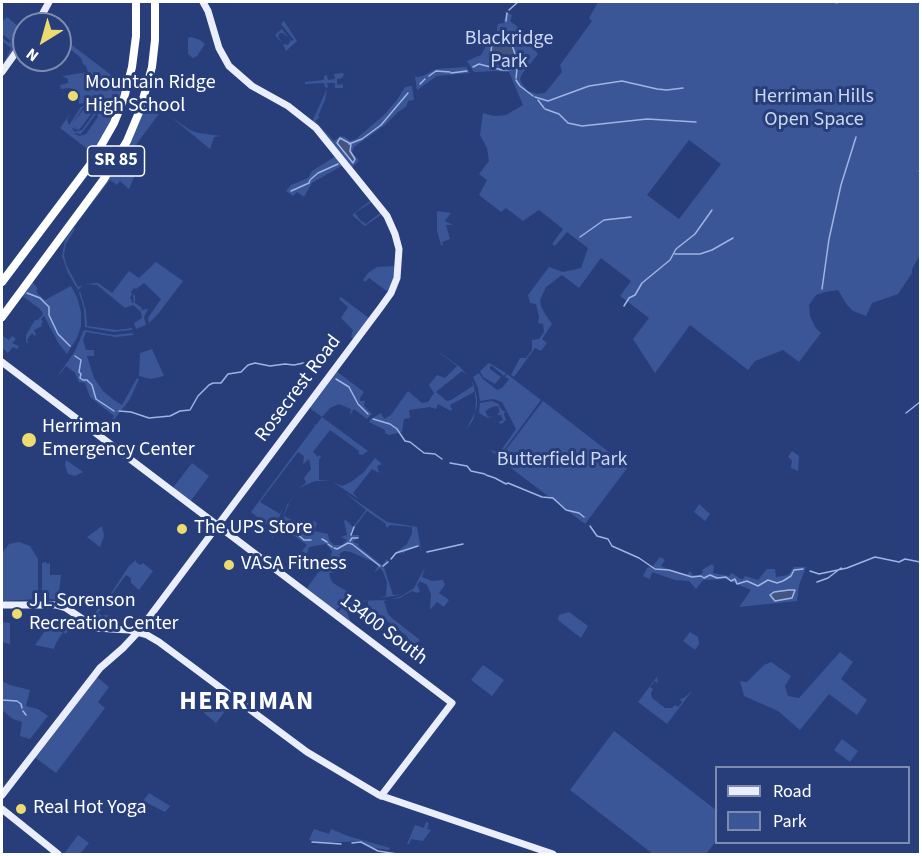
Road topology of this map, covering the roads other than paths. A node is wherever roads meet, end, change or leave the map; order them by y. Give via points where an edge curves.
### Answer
1 (136, 2) edge
2 (155, 2) edge
3 (203, 2) edge
4 (12, 58) edge
5 (2, 72) edge
6 (2, 282) edge
7 (2, 317) edge
8 (3, 365) edge
9 (217, 526) junction
10 (239, 542) junction
11 (255, 557) dead end
12 (2, 603) edge
13 (138, 632) junction
14 (2, 795) edge
15 (381, 796) junction
16 (2, 809) edge
17 (58, 855) edge
18 (553, 855) edge

1 - 6 highway, SR 85 via 132,67 114,123 90,165
2 - 7 highway, SR 85 via 150,75 127,141 104,179
3 - 9 main road, Rosecrest Road via 229,66 255,89 303,116 323,136 387,216 396,234 399,256 397,278 389,296
4 - 5 main road
8 - 9 main road, 13400 South
9 - 10 main road, 13400 South
9 - 13 main road, Rosecrest Road
10 - 11 main road
10 - 15 main road, 13400 South via 452,703
12 - 13 main road via 60,603 99,628
13 - 14 main road, Rosecrest Road via 99,668
13 - 15 main road via 161,644 307,752
15 - 18 main road
16 - 17 main road

